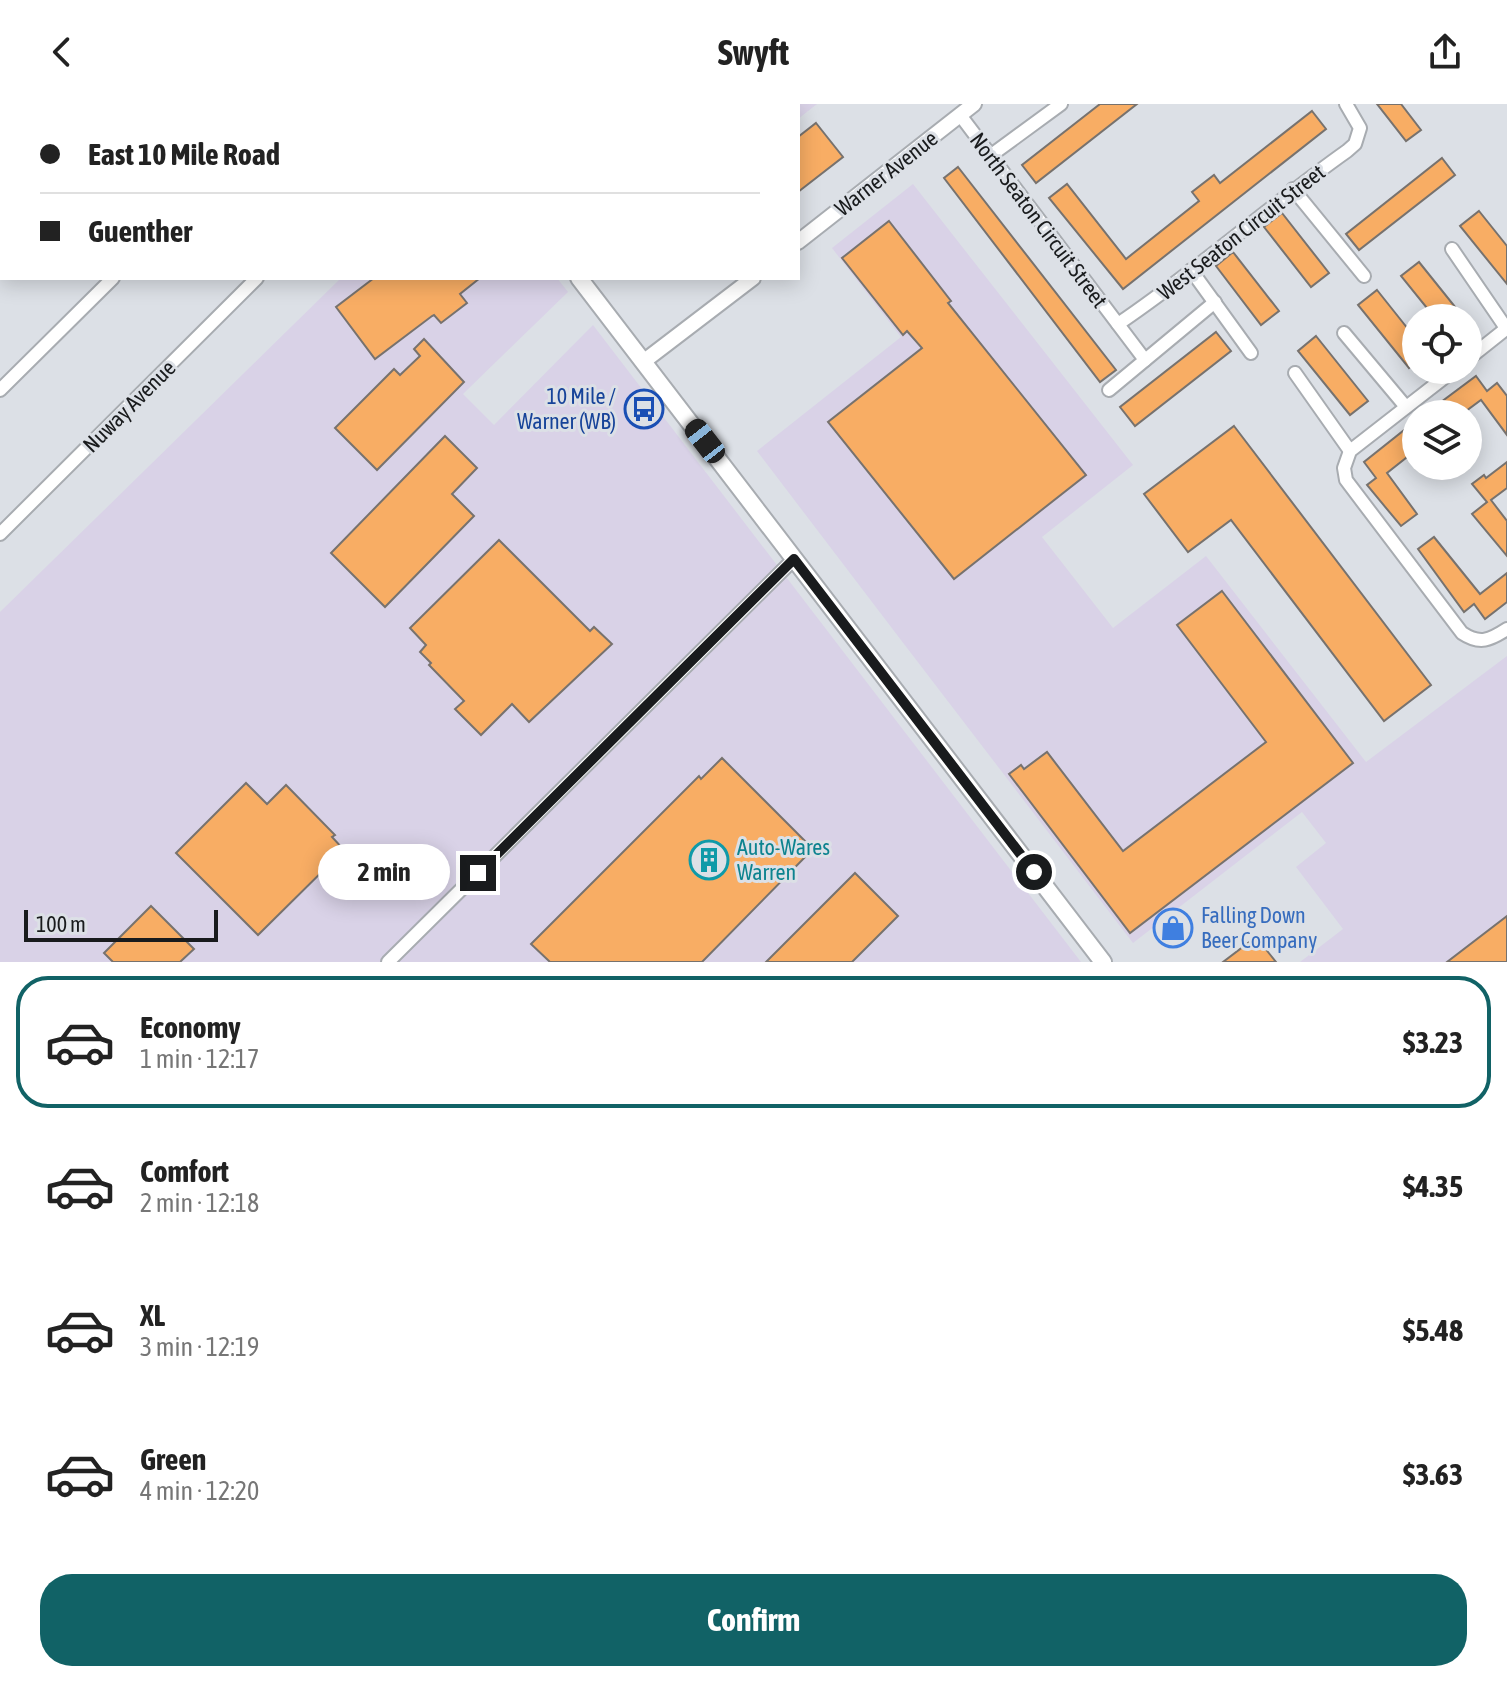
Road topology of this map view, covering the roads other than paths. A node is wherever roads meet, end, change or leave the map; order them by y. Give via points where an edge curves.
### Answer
1 (974, 104) edge
2 (1061, 104) edge
3 (1346, 104) edge
4 (960, 115) junction
5 (990, 156) junction
6 (1293, 189) junction
7 (800, 240) edge
8 (1452, 249) dead end
9 (1191, 270) junction
10 (1364, 276) dead end
11 (111, 280) edge
12 (255, 280) edge
13 (581, 280) edge
14 (750, 280) edge
15 (1215, 302) junction
16 (1118, 324) junction
17 (1507, 328) edge
18 (1344, 333) dead end
19 (1482, 348) edge
20 (1251, 353) dead end
21 (1145, 360) junction
22 (643, 362) junction
23 (1295, 373) dead end
24 (1436, 384) edge
25 (0, 390) edge
26 (1109, 390) dead end
27 (1415, 400) edge
28 (1402, 402) edge
29 (1402, 410) edge
30 (1350, 451) junction
31 (0, 534) edge
32 (794, 559) junction
33 (1507, 629) edge
34 (388, 962) edge
35 (1103, 962) edge

1 - 4 street, Warner Avenue
2 - 5 street
3 - 6 street, West Seaton Circuit Street via 1359,136 1347,151
4 - 5 street, North Seaton Circuit Street
4 - 7 street, Warner Avenue
5 - 16 street, North Seaton Circuit Street
6 - 9 street, West Seaton Circuit Street
6 - 10 street
8 - 17 street
9 - 15 street
9 - 16 street, West Seaton Circuit Street
11 - 25 street
12 - 31 street, Nuway Avenue
13 - 22 main road
14 - 22 street
15 - 20 street
15 - 21 street
16 - 21 street, North Seaton Circuit Street
17 - 19 street
18 - 28 street
21 - 26 street
22 - 32 main road
23 - 30 street
24 - 27 street
29 - 30 street
30 - 33 street via 1346,480 1462,633 1480,642
32 - 34 street
32 - 35 main road

